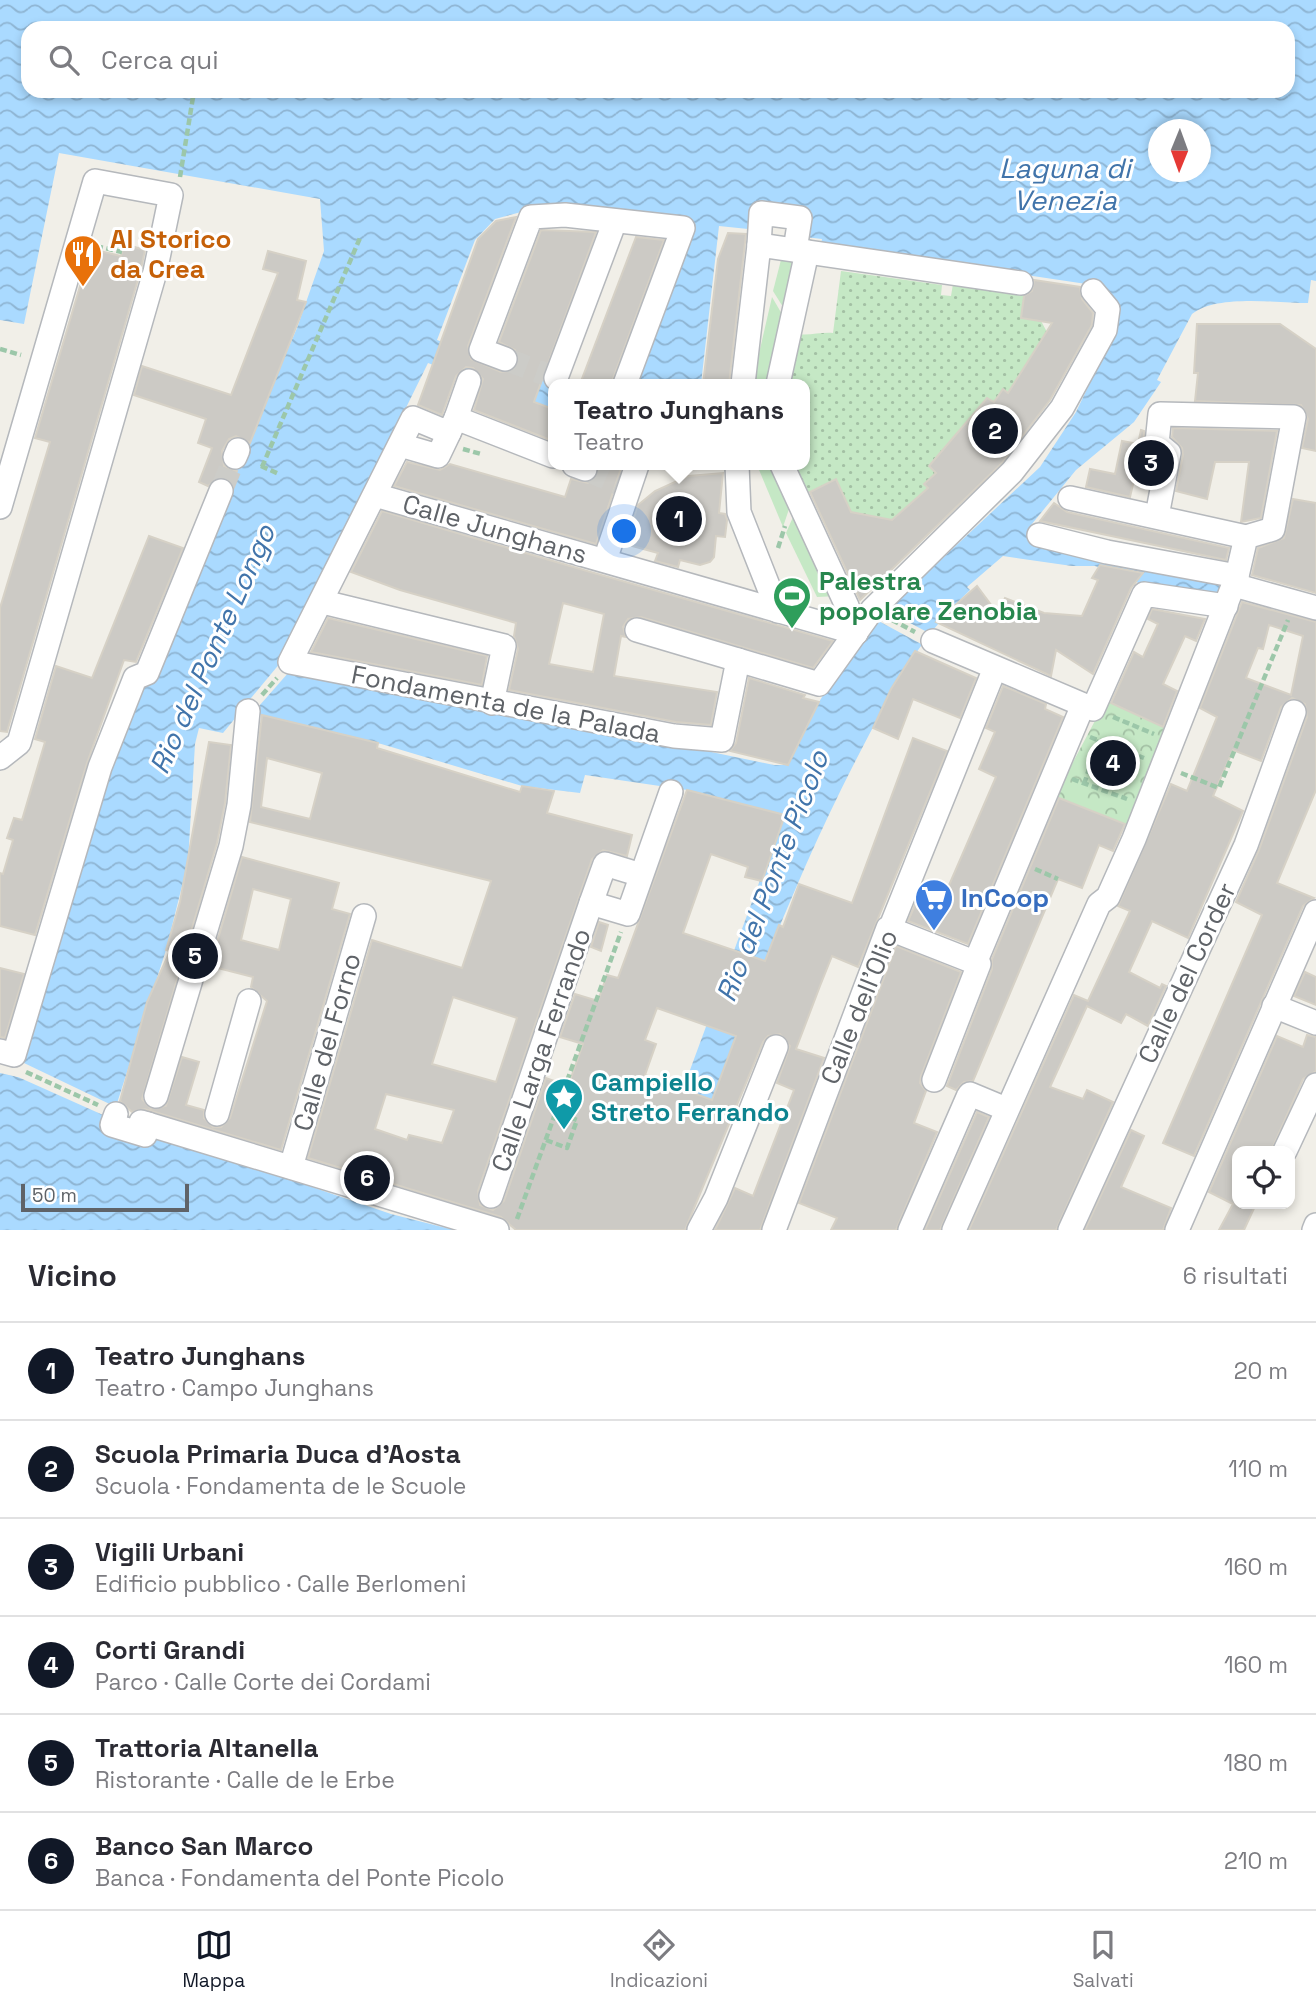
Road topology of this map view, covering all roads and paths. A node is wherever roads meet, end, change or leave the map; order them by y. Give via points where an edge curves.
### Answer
1 (193, 98) edge
2 (180, 181) dead end
3 (615, 221) junction
4 (360, 238) dead end
5 (759, 245) junction
6 (801, 251) junction
7 (1021, 283) dead end
8 (1093, 290) dead end
9 (505, 359) tunnel mouth
10 (558, 379) edge
11 (627, 379) edge
12 (744, 379) edge
13 (779, 379) edge
14 (469, 381) dead end
15 (453, 426) junction
16 (400, 445) junction
17 (548, 458) edge
18 (262, 467) dead end
19 (634, 470) edge
20 (737, 470) edge
21 (784, 470) edge
22 (221, 491) tunnel mouth
23 (375, 495) junction
24 (796, 496) junction
25 (1070, 498) dead end
26 (0, 507) edge
27 (1157, 516) junction
28 (1256, 534) junction
29 (1039, 535) dead end
30 (605, 560) junction
31 (766, 580) junction
32 (1232, 589) junction
33 (323, 602) junction
34 (1306, 605) edge
35 (872, 610) junction
36 (778, 611) junction
37 (637, 630) dead end
38 (856, 633) junction
39 (933, 641) joint
40 (738, 660) junction
41 (290, 662) junction
42 (995, 668) junction
43 (492, 703) junction
44 (1088, 707) junction
45 (248, 712) joint
46 (1294, 712) dead end
47 (1073, 730) junction
48 (1099, 740) junction
49 (9, 741) edge
50 (1171, 741) junction
51 (0, 758) edge
52 (1162, 765) junction
53 (1055, 773) junction
54 (1084, 784) junction
55 (671, 792) dead end
56 (1147, 807) junction
57 (641, 875) junction
58 (592, 903) junction
59 (1316, 912) edge
60 (628, 914) junction
61 (364, 916) dead end
62 (890, 929) junction
63 (975, 963) junction
64 (249, 1001) dead end
65 (1274, 1006) junction
66 (1316, 1023) edge
67 (776, 1047) dead end
68 (11, 1058) edge
69 (934, 1080) dead end
70 (1316, 1085) edge
71 (156, 1096) dead end
72 (1005, 1111) junction
73 (555, 1112) junction
74 (116, 1114) joint
75 (217, 1114) dead end
76 (546, 1140) junction
77 (1287, 1146) edge
78 (291, 1167) junction
79 (491, 1196) dead end
80 (487, 1225) edge
81 (1316, 1225) edge
82 (513, 1230) edge
83 (699, 1230) edge
84 (774, 1230) edge
85 (910, 1230) edge
86 (954, 1230) edge
87 (1070, 1230) edge
88 (1177, 1230) edge
89 (1314, 1230) edge

1 - 2 path
3 - 9 street via 565,215 531,217 481,350
3 - 10 street
3 - 11 street via 683,228
4 - 18 path
5 - 6 street
5 - 6 street via 761,213 800,218
5 - 12 street
6 - 7 street
6 - 13 street
8 - 35 street via 1108,309 1105,330 1062,408 1012,472
14 - 15 street
15 - 16 street via 413,418
15 - 16 street via 438,456
15 - 17 street
16 - 23 street
19 - 30 street via 624,486
20 - 31 street via 739,512
21 - 24 street
22 - 68 street via 147,673 135,678 100,767
23 - 30 street, Calle Junghans
23 - 33 street
24 - 31 path
24 - 38 street via 848,606
25 - 27 street
26 - 49 street via 95,181 171,195 155,272
27 - 28 street
27 - 28 street via 1169,453 1157,443 1160,414 1294,417 1273,529
28 - 32 street
29 - 32 street
30 - 36 street, Calle Junghans
31 - 36 street
32 - 34 street
32 - 44 street via 1144,594
32 - 50 street
33 - 41 street
33 - 43 street via 504,646
34 - 52 path via 1219,788
35 - 38 street
35 - 39 path
36 - 38 street, Calle Junghans
37 - 40 street
38 - 40 street via 819,684
39 - 42 street
40 - 43 street, Fondamenta de la Palada via 722,740 679,737
41 - 43 street, Fondamenta de la Palada
41 - 45 path
42 - 44 street
42 - 62 street, Calle dell'Olio
44 - 47 street
44 - 50 path
45 - 71 street via 231,846
46 - 87 street, Calle del Corder via 1245,845
47 - 48 path
47 - 53 street
48 - 52 path
48 - 54 path
49 - 51 street
50 - 52 street
52 - 56 street
53 - 54 path
53 - 63 street
54 - 56 path
55 - 57 street
56 - 72 street
57 - 58 street, Calle Larga Ferrando via 605,864
57 - 60 street
58 - 60 street
58 - 79 street, Calle Larga Ferrando
59 - 65 street
60 - 73 path
61 - 78 street, Calle del Forno
62 - 63 street
62 - 84 street, Calle dell'Olio
63 - 69 street via 979,964
64 - 75 street
65 - 66 street
65 - 88 street
67 - 83 street
68 - 74 path
70 - 77 street
72 - 85 street via 970,1094
72 - 86 street
73 - 76 path
73 - 76 path via 577,1120 567,1147
74 - 78 street via 112,1125 145,1135 146,1121
76 - 82 path
78 - 80 street
81 - 89 street

